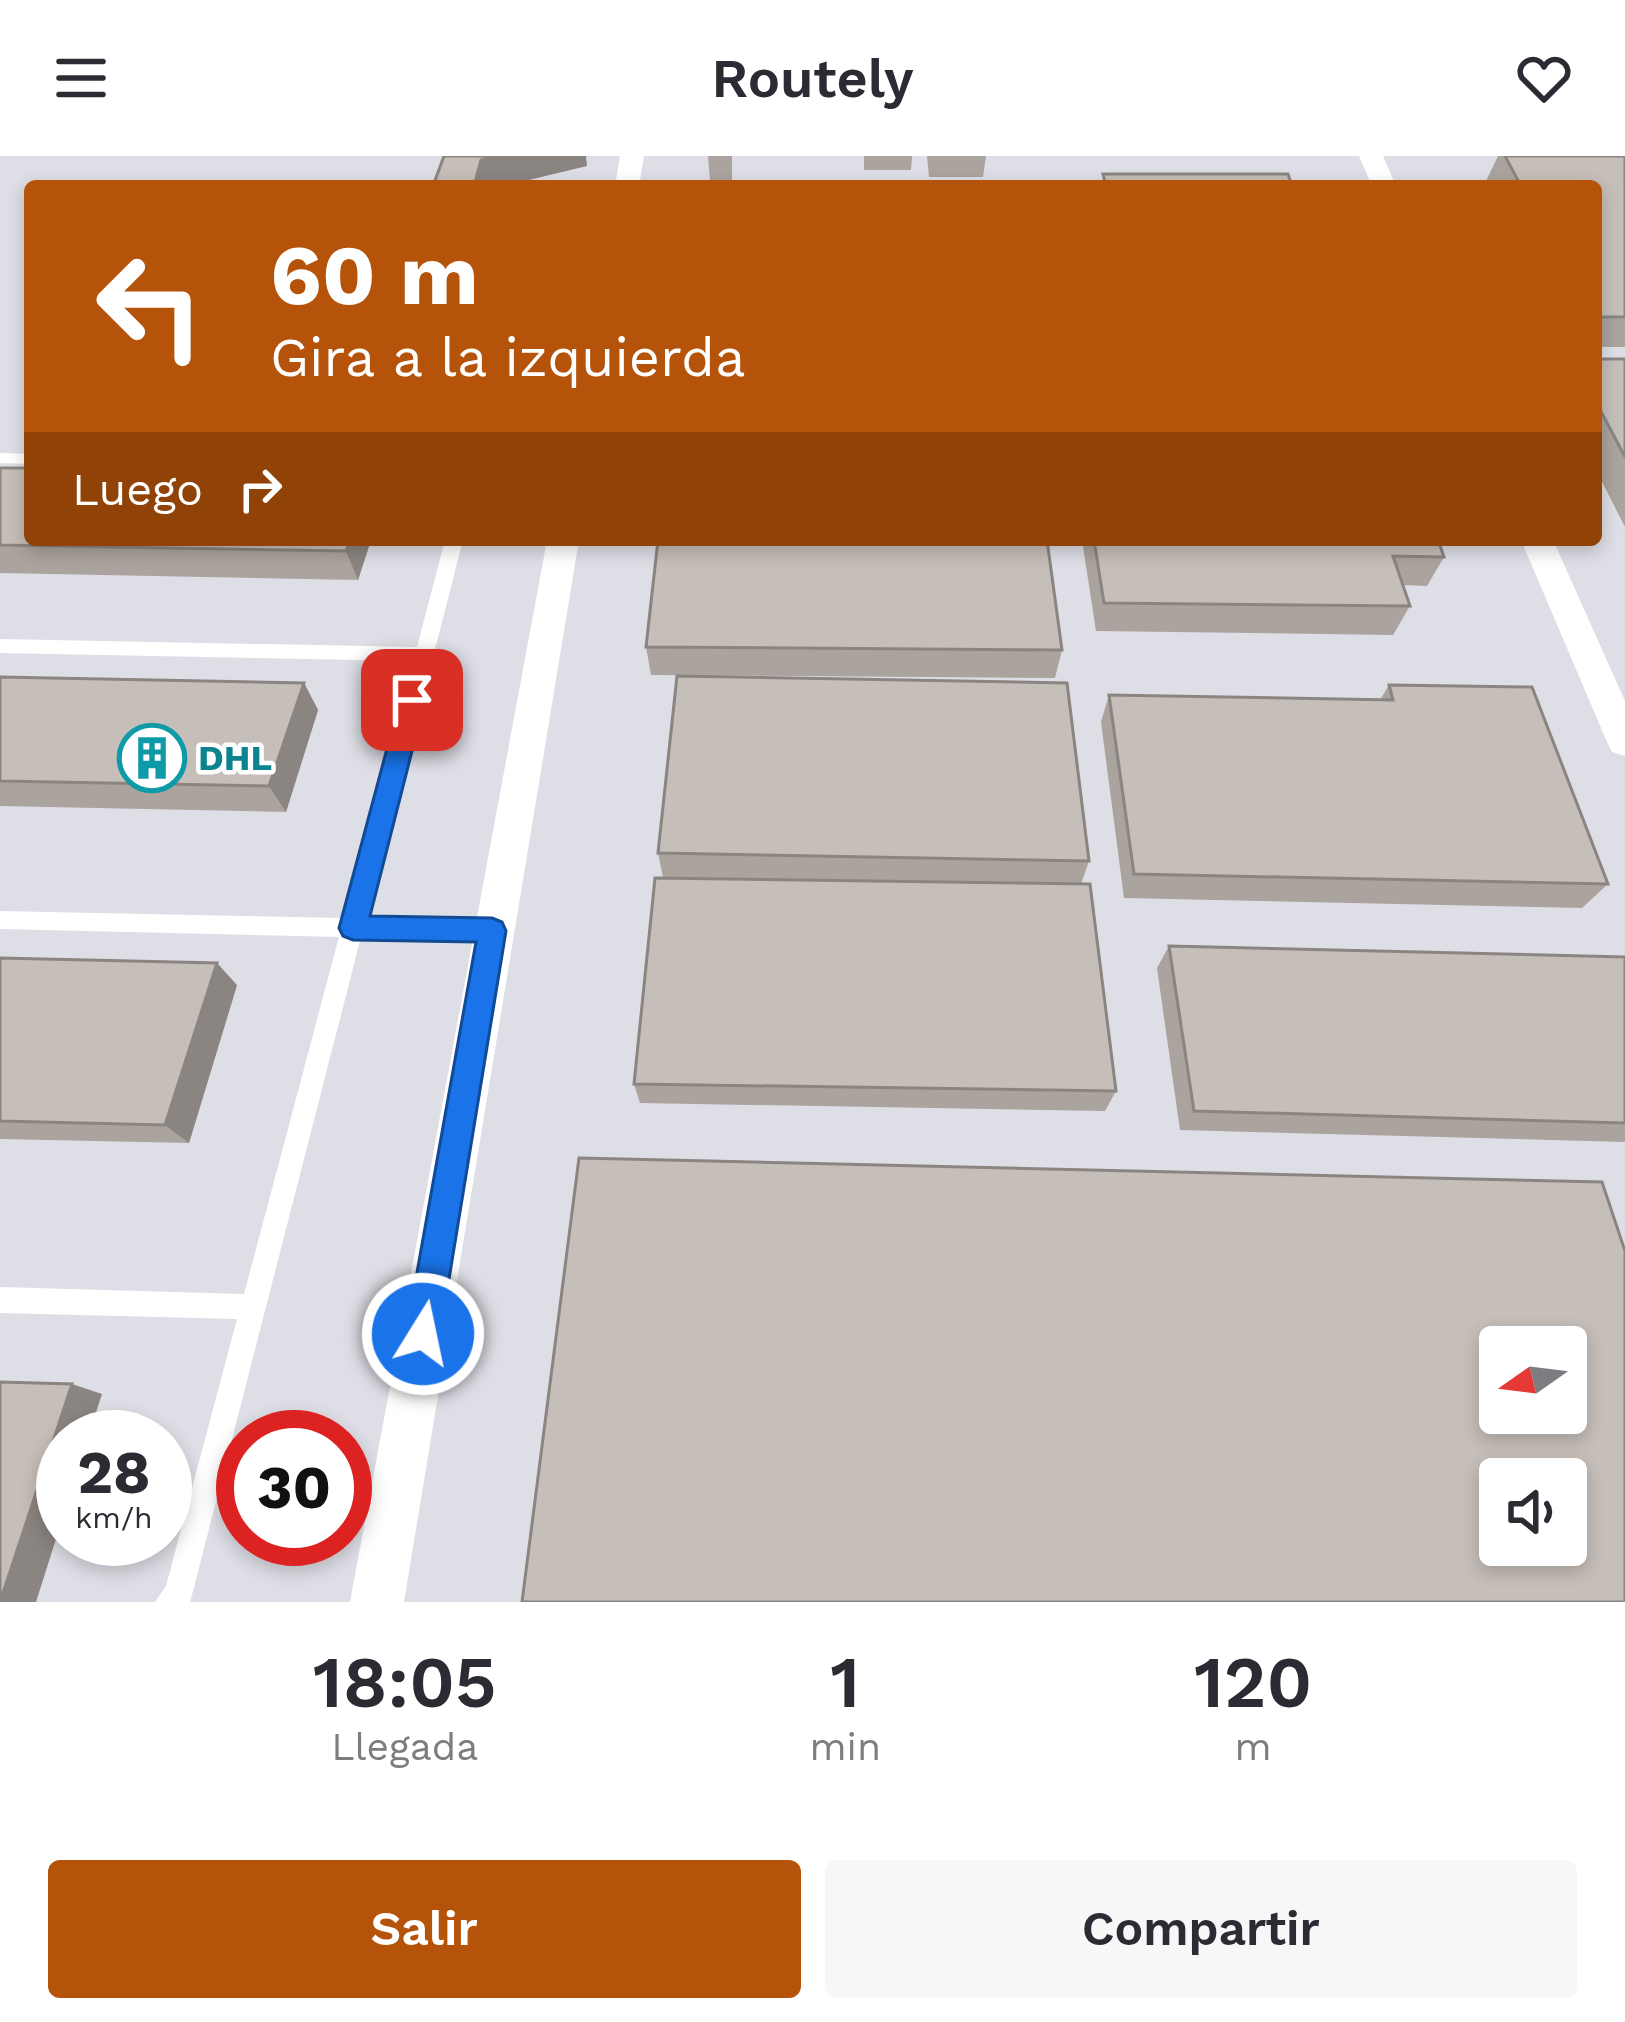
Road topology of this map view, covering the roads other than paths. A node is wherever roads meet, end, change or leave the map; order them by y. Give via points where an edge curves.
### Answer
1 (452, 546) edge
2 (562, 546) edge
3 (1541, 546) edge
4 (0, 646) edge
5 (424, 654) junction
6 (1625, 742) edge
7 (0, 920) edge
8 (353, 928) junction
9 (492, 931) junction
10 (0, 1300) edge
11 (254, 1307) junction
12 (170, 1602) edge
13 (377, 1602) edge

1 - 5 lane
2 - 9 street
3 - 6 street
4 - 5 lane
5 - 8 lane
7 - 8 lane
8 - 9 lane
8 - 11 lane
9 - 13 street
10 - 11 lane
11 - 12 lane

